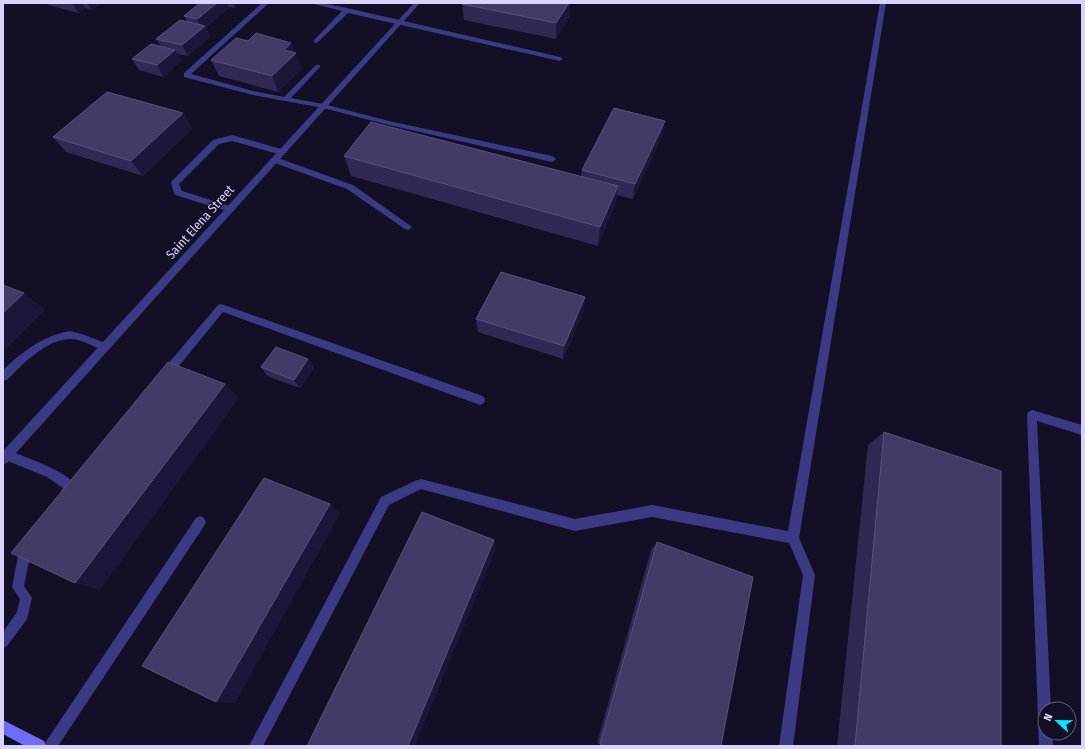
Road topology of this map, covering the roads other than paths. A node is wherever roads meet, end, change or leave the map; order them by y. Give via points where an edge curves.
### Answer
1 (266, 3) edge
2 (313, 3) edge
3 (417, 3) edge
4 (883, 3) edge
5 (347, 10) junction
6 (400, 22) junction
7 (316, 41) dead end
8 (560, 59) dead end
9 (318, 66) dead end
10 (286, 99) junction
11 (324, 106) junction
12 (282, 152) junction
13 (552, 159) dead end
14 (275, 160) junction
15 (230, 209) junction
16 (408, 227) dead end
17 (105, 347) junction
18 (3, 377) edge
19 (156, 385) edge
20 (480, 400) dead end
21 (1082, 430) edge
22 (5, 457) edge
23 (61, 499) edge
24 (200, 522) dead end
25 (32, 537) edge
26 (793, 538) junction
27 (3, 642) edge
28 (3, 727) edge
29 (39, 746) edge
30 (50, 746) edge
31 (256, 746) edge
32 (786, 746) edge
33 (1046, 746) edge

1 - 10 street via 186,75 238,90
2 - 5 street
3 - 6 street, Saint Elena Street
4 - 26 street
5 - 6 street
5 - 7 street
6 - 8 street
6 - 11 street, Saint Elena Street
9 - 10 street
10 - 11 street
11 - 12 street, Saint Elena Street
11 - 13 street via 388,123
12 - 14 street, Saint Elena Street
12 - 15 street via 232,138 216,142 175,182 178,193
14 - 15 street, Saint Elena Street
14 - 16 street via 350,187
15 - 17 street, Saint Elena Street
17 - 18 street via 71,335 49,341 21,358
17 - 22 street, Saint Elena Street
19 - 20 street via 221,308
21 - 33 street via 1032,415
22 - 23 street via 51,473 73,484
24 - 30 street
25 - 27 street via 27,543 18,587 26,598 23,615
26 - 31 street via 652,511 575,525 421,484 385,501
26 - 32 street via 809,574
28 - 29 street

